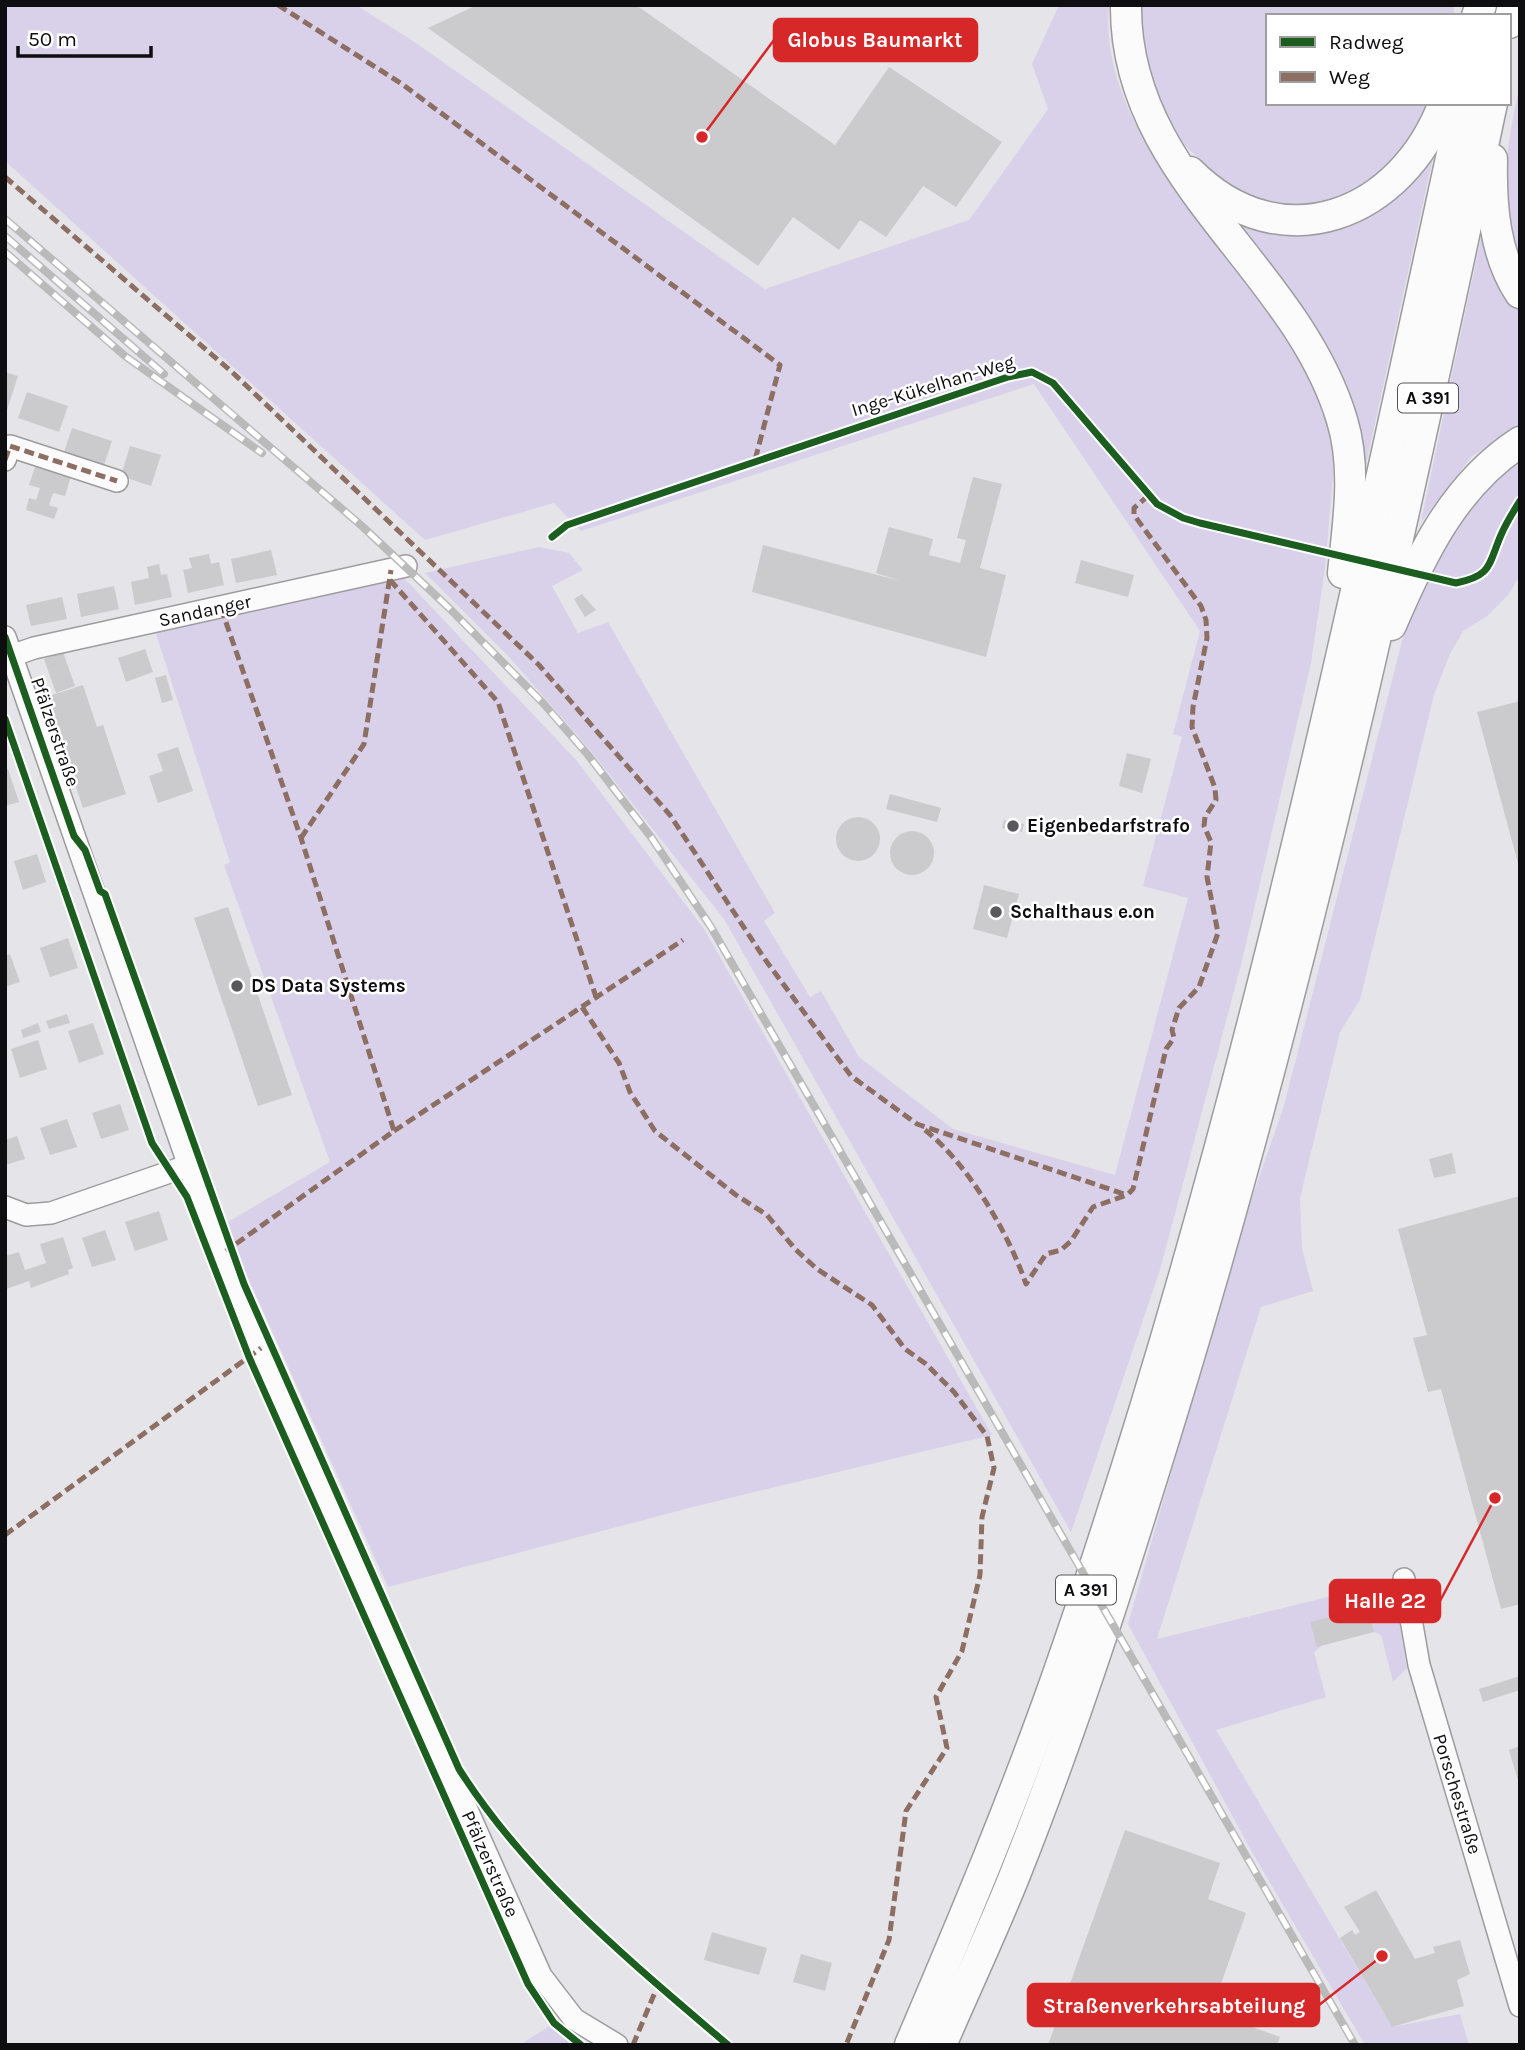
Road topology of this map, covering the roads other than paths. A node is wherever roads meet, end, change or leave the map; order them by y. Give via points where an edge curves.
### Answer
1 (1126, 5) edge
2 (1443, 105) edge
3 (1463, 105) edge
4 (1492, 105) edge
5 (1492, 105) edge
6 (1160, 135) junction
7 (1520, 293) edge
8 (1520, 442) edge
9 (7, 448) edge
10 (117, 481) dead end
11 (406, 566) dead end
12 (7, 650) edge
13 (1348, 690) junction
14 (187, 1166) junction
15 (5, 1207) edge
16 (1405, 1579) dead end
17 (1520, 2006) edge
18 (617, 2045) edge
19 (910, 2045) edge
20 (941, 2045) edge

1 - 6 highway via 1128,49 1136,83
2 - 6 highway via 1425,144 1394,183 1360,206 1320,219 1279,219 1239,207 1195,176
3 - 13 highway, A 391
4 - 13 highway, A 391
5 - 7 highway via 1495,223 1505,267
6 - 13 highway via 1201,203 1298,325 1343,422 1349,462
8 - 13 highway via 1478,475 1446,514
9 - 10 street
11 - 12 street, Sandanger
12 - 14 street, Pfälzerstraße
13 - 19 highway, A 391 via 1128,1462 982,1878
13 - 20 highway, A 391 via 1296,970 1155,1469 1088,1677 1018,1865
14 - 15 street via 51,1213 26,1215
14 - 18 street, Pfälzerstraße via 239,1301 541,1976 574,2019
16 - 17 street, Porschestraße via 1419,1665

